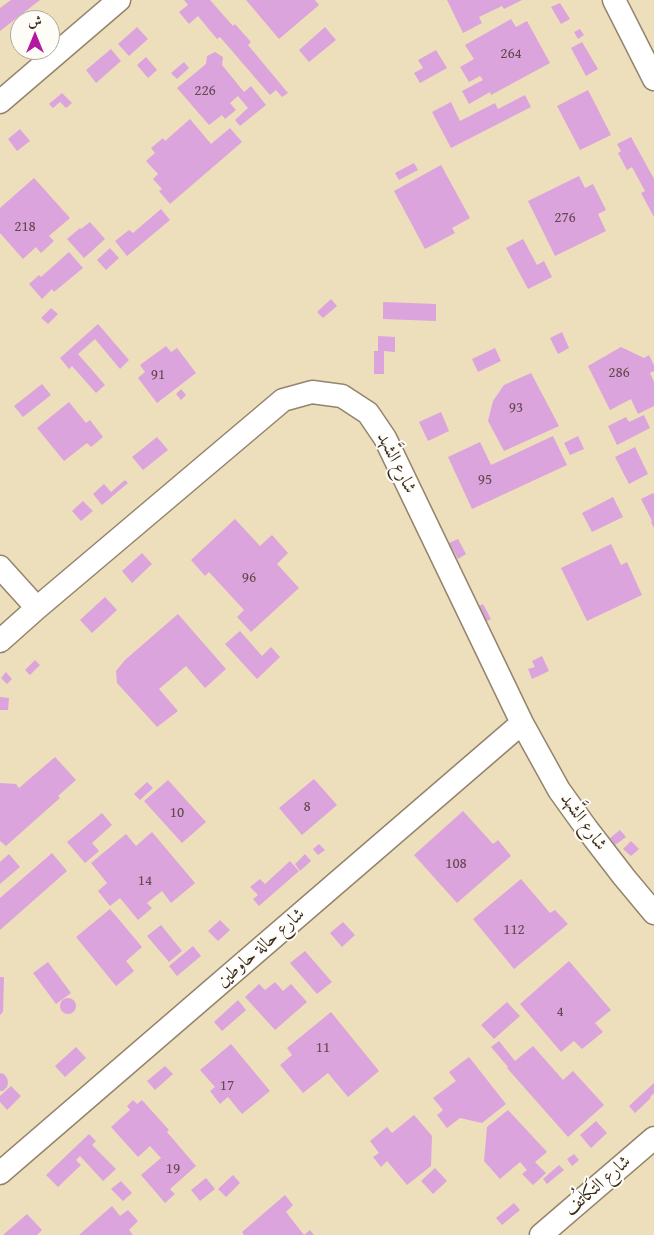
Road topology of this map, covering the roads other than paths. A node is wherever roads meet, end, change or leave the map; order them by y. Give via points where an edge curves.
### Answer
1 (119, 0) edge
2 (614, 0) edge
3 (654, 79) edge
4 (0, 102) edge
5 (0, 566) edge
6 (37, 608) junction
7 (0, 641) edge
8 (522, 723) junction
9 (654, 913) edge
10 (654, 1138) edge
11 (0, 1173) edge
12 (541, 1235) edge

1 - 4 street
2 - 3 street
5 - 6 street
6 - 7 street, شارع الشَّهد
6 - 8 street, شارع الشَّهد via 283,400 312,392 342,396 368,413 385,438
8 - 9 street, شارع الشَّهد via 559,790
8 - 11 street, شارع حالة حاوطين
10 - 12 street, شارع التَكاتُف

